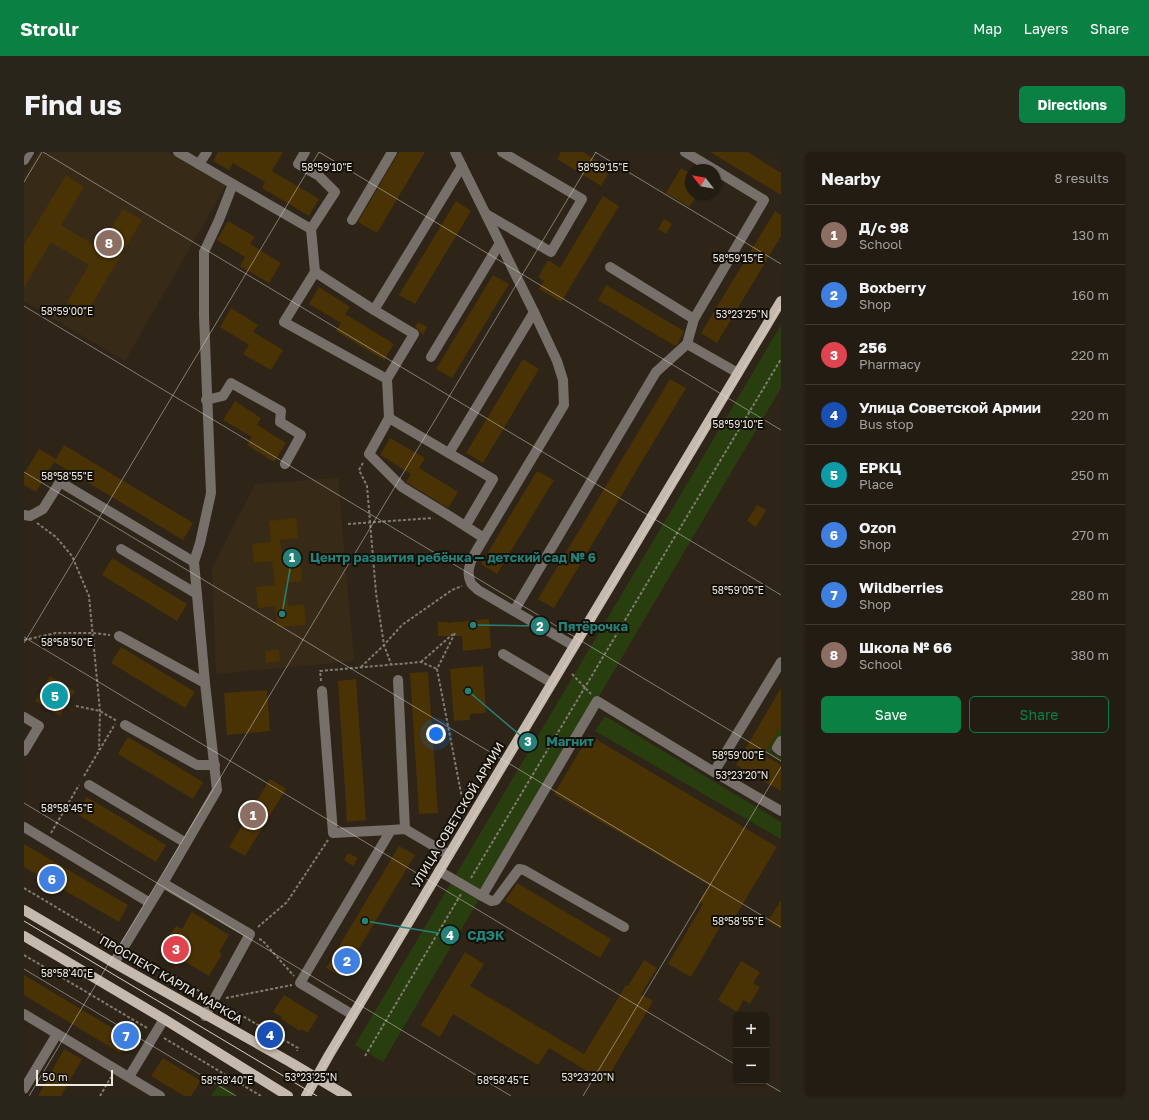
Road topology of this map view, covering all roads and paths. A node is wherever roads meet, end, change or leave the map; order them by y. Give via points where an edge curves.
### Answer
1 (29, 152) edge
2 (178, 152) edge
3 (207, 152) edge
4 (305, 152) edge
5 (392, 152) edge
6 (455, 152) edge
7 (502, 152) edge
8 (684, 152) edge
9 (24, 160) edge
10 (200, 164) junction
11 (705, 164) edge
12 (462, 166) junction
13 (721, 174) edge
14 (234, 184) junction
15 (486, 214) junction
16 (352, 220) dead end
17 (311, 229) junction
18 (500, 242) junction
19 (610, 267) dead end
20 (315, 272) junction
21 (781, 300) edge
22 (374, 310) junction
23 (534, 312) junction
24 (694, 319) junction
25 (687, 344) junction
26 (431, 357) dead end
27 (781, 358) edge
28 (738, 374) junction
29 (387, 379) junction
30 (206, 400) junction
31 (389, 418) junction
32 (449, 453) junction
33 (369, 454) junction
34 (285, 464) dead end
35 (27, 516) edge
36 (451, 517) junction
37 (370, 523) junction
38 (348, 524) dead end
39 (466, 526) junction
40 (484, 538) junction
41 (120, 549) dead end
42 (194, 562) junction
43 (471, 583) junction
44 (197, 594) junction
45 (514, 611) junction
46 (93, 633) junction
47 (119, 636) joint
48 (24, 640) edge
49 (384, 645) junction
50 (574, 646) junction
51 (503, 654) dead end
52 (421, 662) junction
53 (781, 662) edge
54 (391, 664) junction
55 (361, 667) junction
56 (437, 669) junction
57 (320, 671) dead end
58 (572, 674) dead end
59 (398, 680) dead end
60 (205, 683) junction
61 (552, 683) junction
62 (585, 687) junction
63 (322, 691) dead end
64 (597, 701) junction
65 (76, 706) dead end
66 (100, 712) junction
67 (24, 717) edge
68 (125, 725) joint
69 (781, 741) edge
70 (100, 750) dead end
71 (24, 751) edge
72 (781, 751) edge
73 (215, 765) junction
74 (714, 772) junction
75 (89, 785) dead end
76 (462, 798) dead end
77 (781, 811) edge
78 (24, 827) edge
79 (405, 829) junction
80 (391, 830) junction
81 (333, 833) junction
82 (186, 843) junction
83 (449, 855) junction
84 (439, 871) junction
85 (163, 883) junction
86 (466, 887) junction
87 (24, 888) edge
88 (482, 896) junction
89 (150, 904) junction
90 (24, 910) edge
91 (624, 926) dead end
92 (250, 934) junction
93 (24, 936) edge
94 (124, 947) junction
95 (24, 955) edge
96 (114, 963) junction
97 (300, 983) junction
98 (215, 1000) junction
99 (24, 1014) edge
100 (353, 1015) junction
101 (205, 1016) junction
102 (164, 1019) junction
103 (155, 1033) junction
104 (57, 1034) junction
105 (297, 1051) dead end
106 (365, 1056) dead end
107 (116, 1069) junction
108 (129, 1077) junction
109 (316, 1078) junction
110 (24, 1089) edge
111 (100, 1096) edge
112 (160, 1096) edge
113 (261, 1096) edge
114 (288, 1096) edge
115 (306, 1096) edge
116 (346, 1096) edge

1 - 9 lane
2 - 10 lane
3 - 10 lane
4 - 17 lane via 298,164 319,176 335,192
5 - 16 lane
6 - 12 lane
7 - 15 lane via 582,199 551,252
8 - 11 lane
10 - 14 lane
12 - 15 lane
12 - 22 lane
13 - 24 lane via 764,200
14 - 17 lane
14 - 30 lane via 204,252
15 - 18 lane
17 - 20 lane
18 - 23 lane
18 - 26 lane
19 - 24 lane
20 - 22 lane
20 - 29 lane via 284,322
21 - 28 main road, УЛИЦА СОВЕТСКОЙ АРМИИ
22 - 29 lane via 414,334
23 - 32 lane
23 - 40 lane via 557,361 563,380 564,406
24 - 25 lane
25 - 28 lane
25 - 45 lane via 656,372
27 - 62 path
28 - 50 main road, УЛИЦА СОВЕТСКОЙ АРМИИ
29 - 31 lane
30 - 34 lane via 223,396 231,383 281,411 280,422 301,435
30 - 42 lane via 211,493
31 - 32 lane
31 - 33 lane
32 - 39 lane via 493,479
33 - 36 lane via 402,487
33 - 37 path via 359,470 367,486
35 - 42 lane via 43,509 60,482
35 - 46 path via 56,537 72,556 89,596
36 - 37 path
36 - 39 lane
37 - 38 path
37 - 49 path via 376,593
39 - 40 lane
40 - 43 lane via 472,559 469,570
41 - 44 lane
42 - 44 lane
43 - 45 lane via 478,590
43 - 49 path via 452,590 402,626
44 - 60 lane
45 - 50 lane
46 - 47 path
46 - 48 path via 56,633
46 - 66 path
47 - 60 lane
49 - 54 path
49 - 55 path
50 - 61 main road, УЛИЦА СОВЕТСКОЙ АРМИИ
51 - 61 lane
52 - 54 path
52 - 56 path
52 - 56 path via 455,633
53 - 74 lane
54 - 55 path
55 - 57 path
56 - 76 path
58 - 62 path
59 - 79 lane
60 - 73 lane
61 - 83 main road, УЛИЦА СОВЕТСКОЙ АРМИИ
62 - 64 path
62 - 86 path
63 - 81 lane
64 - 74 lane
64 - 88 lane
65 - 66 path
66 - 68 path
66 - 70 path
67 - 71 lane via 39,726
68 - 73 lane via 197,765
69 - 72 lane via 777,748
73 - 82 lane via 217,790
74 - 77 lane
75 - 82 lane
78 - 89 lane
79 - 80 lane
79 - 83 lane
80 - 81 lane
80 - 97 lane
81 - 92 path via 287,902
82 - 85 lane
83 - 84 main road, УЛИЦА СОВЕТСКОЙ АРМИИ
84 - 86 lane
84 - 100 main road, УЛИЦА СОВЕТСКОЙ АРМИИ
85 - 89 lane
85 - 92 lane
86 - 88 lane
86 - 106 path
87 - 94 path
88 - 91 lane via 491,902 496,900 519,869 524,870
89 - 94 lane
90 - 96 main road, ПРОСПЕКТ КАРЛА МАРКСА
92 - 97 path via 262,940
92 - 98 lane
93 - 102 main road
94 - 96 lane
94 - 98 path
95 - 103 path
96 - 101 main road, ПРОСПЕКТ КАРЛА МАРКСА
97 - 98 path
97 - 100 lane
98 - 101 lane
98 - 105 path via 298,1048
99 - 104 lane
100 - 109 main road, УЛИЦА СОВЕТСКОЙ АРМИИ
101 - 109 main road, ПРОСПЕКТ КАРЛА МАРКСА
102 - 103 lane
102 - 114 main road
103 - 108 lane
103 - 113 path
104 - 107 lane
104 - 110 lane
107 - 108 lane
107 - 111 path
108 - 112 lane
109 - 115 main road, УЛИЦА СОВЕТСКОЙ АРМИИ
109 - 116 main road, ПРОСПЕКТ КАРЛА МАРКСА

